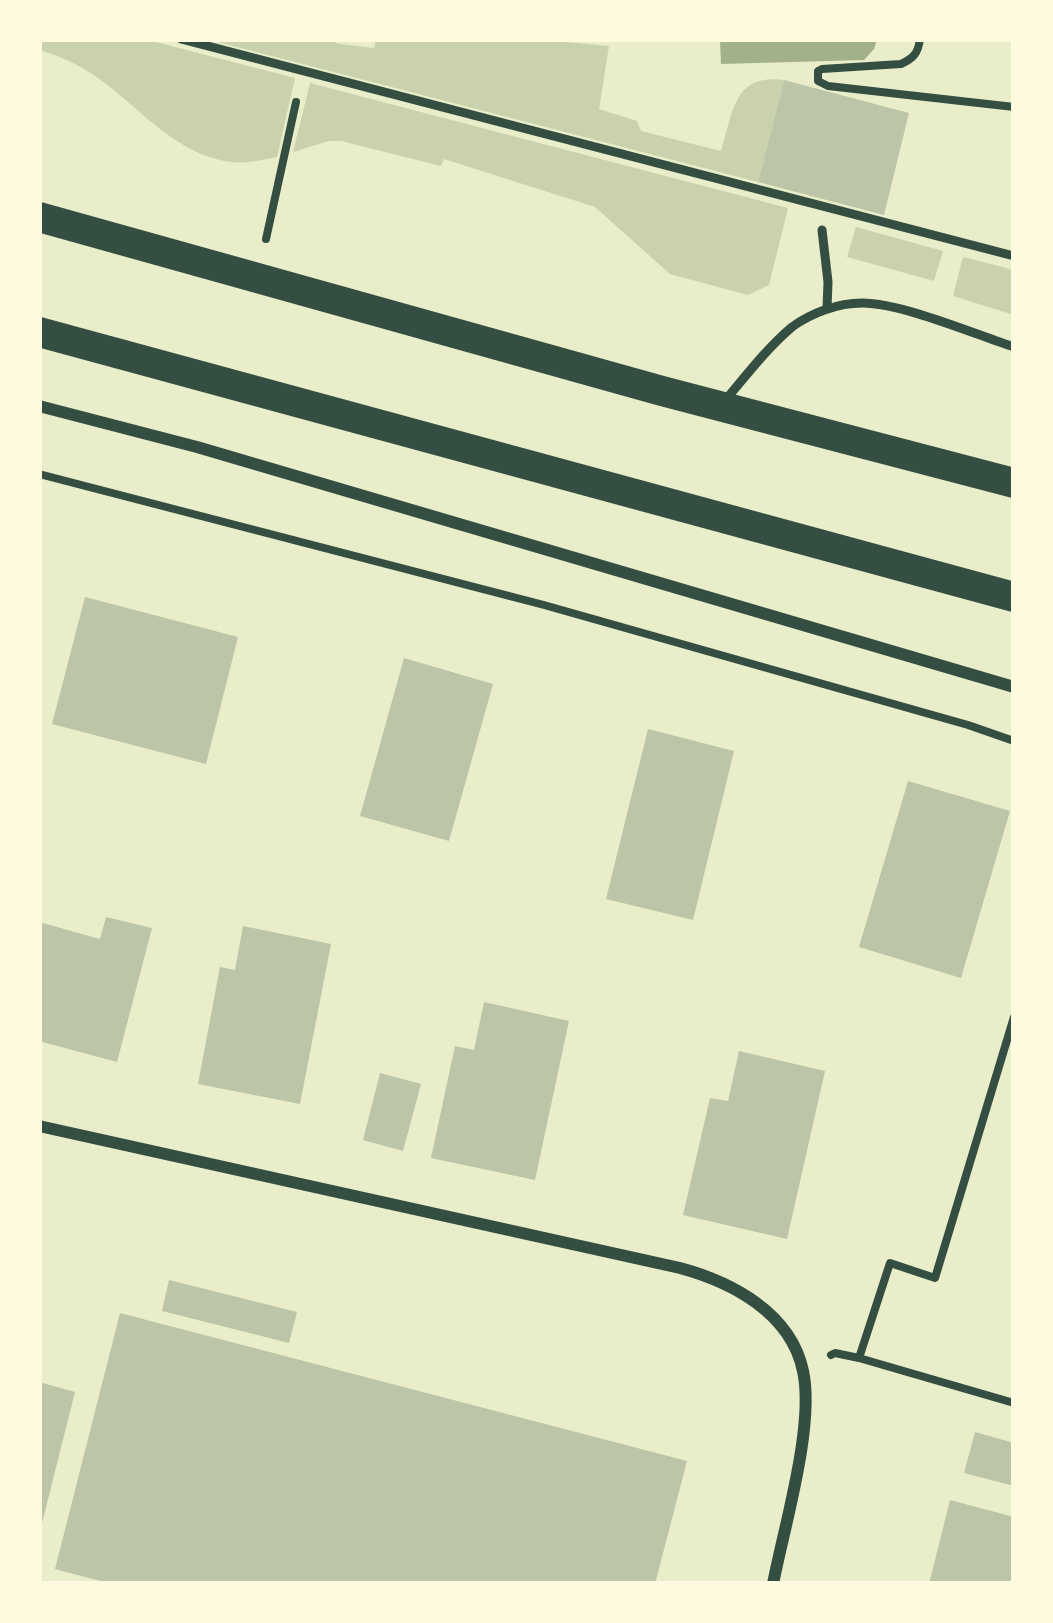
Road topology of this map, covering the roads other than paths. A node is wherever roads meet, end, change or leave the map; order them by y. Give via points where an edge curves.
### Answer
1 (181, 39) edge
2 (39, 217) edge
3 (823, 230) dead end
4 (1014, 256) edge
5 (827, 308) junction
6 (39, 332) edge
7 (1014, 347) edge
8 (39, 406) edge
9 (720, 406) junction
10 (1014, 483) edge
11 (1014, 597) edge
12 (1014, 687) edge
13 (39, 1126) edge
14 (773, 1584) edge

1 - 4 lane
2 - 9 main road
3 - 5 lane
5 - 7 lane via 895,308
5 - 9 lane via 783,335
6 - 11 main road
8 - 12 street
9 - 10 main road
13 - 14 street via 712,1276 742,1291 767,1311 803,1366 805,1420

